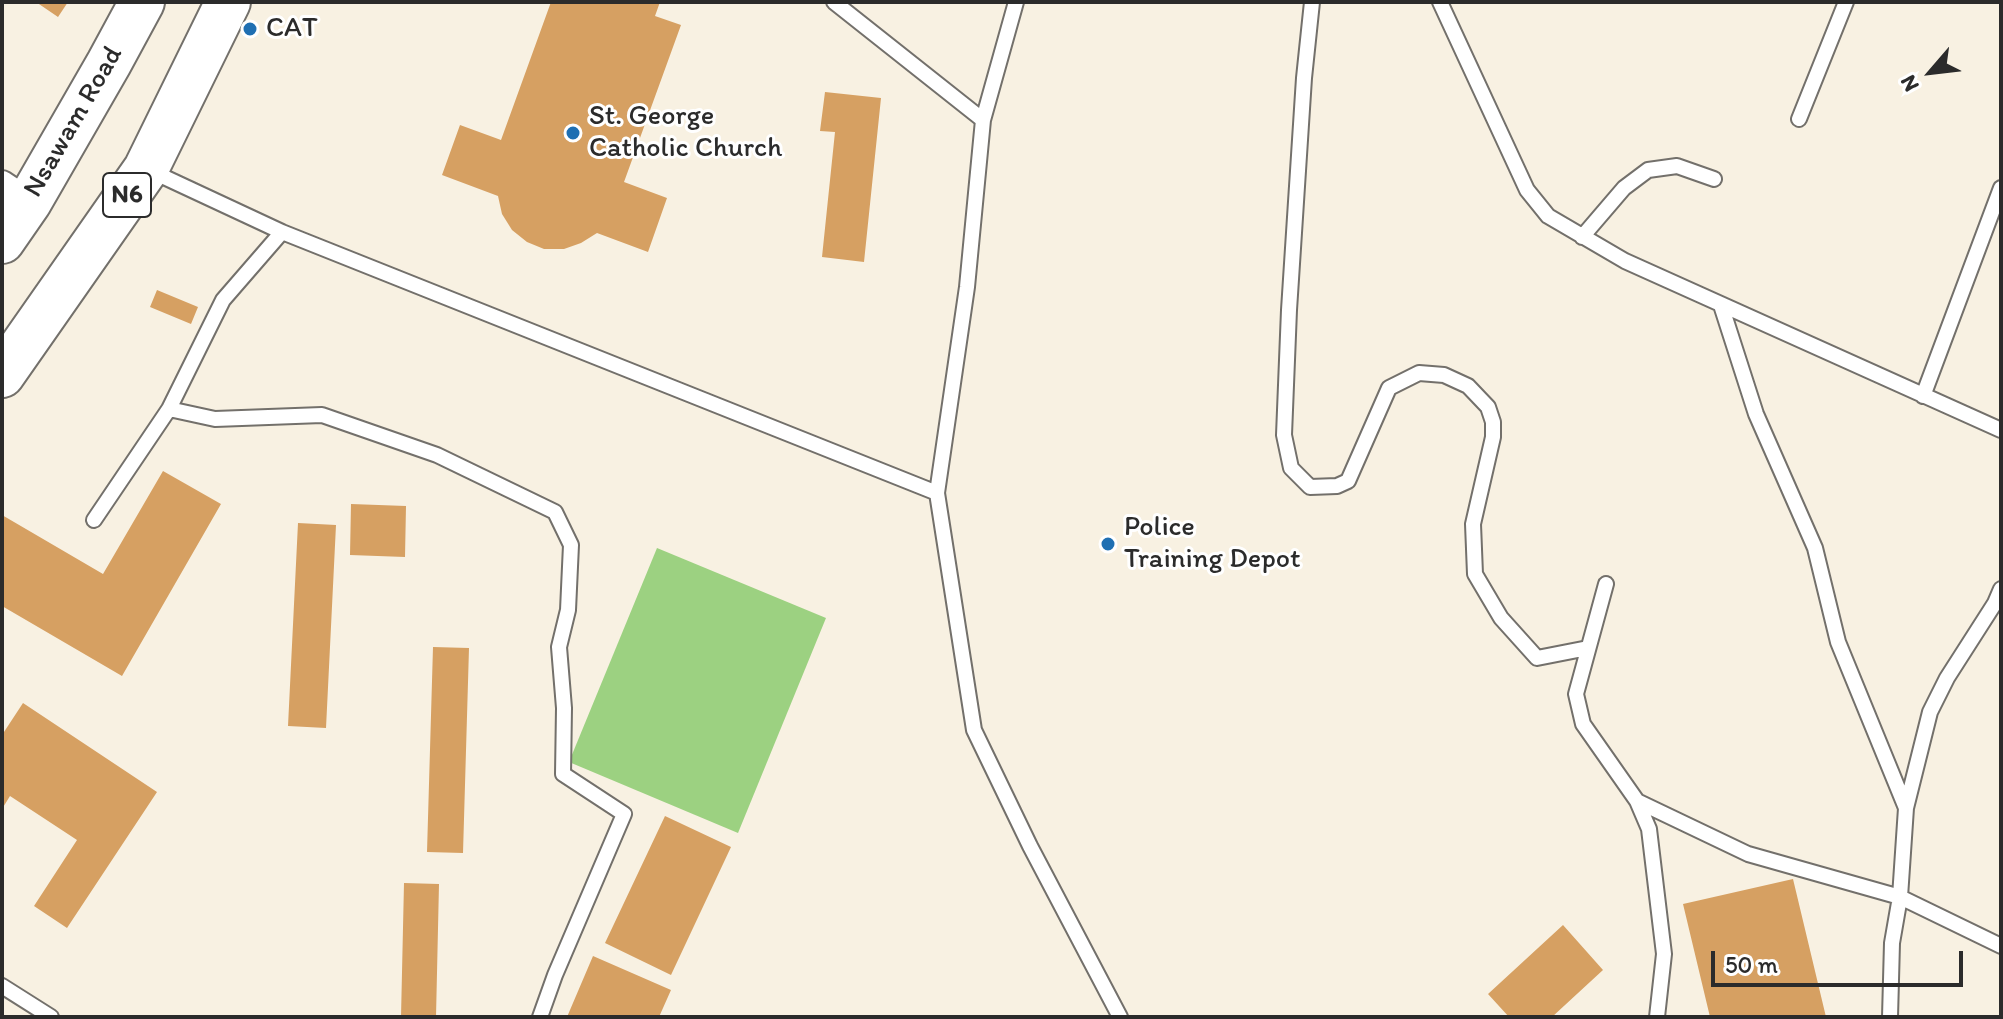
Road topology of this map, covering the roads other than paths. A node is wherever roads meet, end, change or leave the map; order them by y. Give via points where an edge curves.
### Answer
1 (142, 2) edge
2 (228, 2) edge
3 (834, 2) edge
4 (1016, 2) edge
5 (1312, 2) edge
6 (1440, 2) edge
7 (1846, 2) edge
8 (1799, 119) dead end
9 (983, 120) junction
10 (146, 169) junction
11 (1714, 179) dead end
12 (2001, 188) edge
13 (15, 193) edge
14 (282, 232) junction
15 (1582, 237) junction
16 (2, 241) edge
17 (1721, 305) junction
18 (2, 375) edge
19 (1923, 396) junction
20 (169, 409) junction
21 (2001, 430) edge
22 (937, 493) junction
23 (94, 520) dead end
24 (1606, 584) dead end
25 (2001, 589) edge
26 (1588, 648) junction
27 (1637, 801) junction
28 (1906, 808) junction
29 (1900, 897) junction
30 (2001, 946) edge
31 (2, 986) edge
32 (48, 1016) edge
33 (540, 1017) edge
34 (1120, 1017) edge
35 (1657, 1017) edge
36 (1890, 1017) edge

1 - 13 highway, Nsawam Road via 109,63
2 - 10 highway, N6
3 - 9 lane
4 - 9 lane
5 - 26 lane via 1289,310 1284,435 1291,468 1310,487 1348,481 1389,388 1419,373 1444,375 1468,386 1488,407 1493,422 1473,524 1475,574 1501,618 1537,658
6 - 15 lane via 1527,190 1548,216
7 - 8 lane
9 - 22 lane via 967,287
10 - 14 lane
10 - 18 highway, N6
11 - 15 lane via 1677,166 1648,170 1624,188
12 - 19 lane
13 - 16 highway, Nsawam Road
14 - 20 lane via 223,300
14 - 22 lane
15 - 17 lane
17 - 19 lane
17 - 28 lane via 1756,414 1815,548 1838,642
19 - 21 lane
20 - 23 lane
20 - 33 lane via 215,419 322,415 437,455 555,512 571,545 568,610 559,647 563,774 624,814
22 - 34 lane via 974,730
24 - 26 lane
25 - 28 lane via 1930,712
26 - 27 lane via 1576,694 1583,724
27 - 29 lane via 1748,854
27 - 35 lane via 1649,829 1664,954
28 - 29 lane
29 - 30 lane
29 - 36 lane via 1892,943
31 - 32 lane

